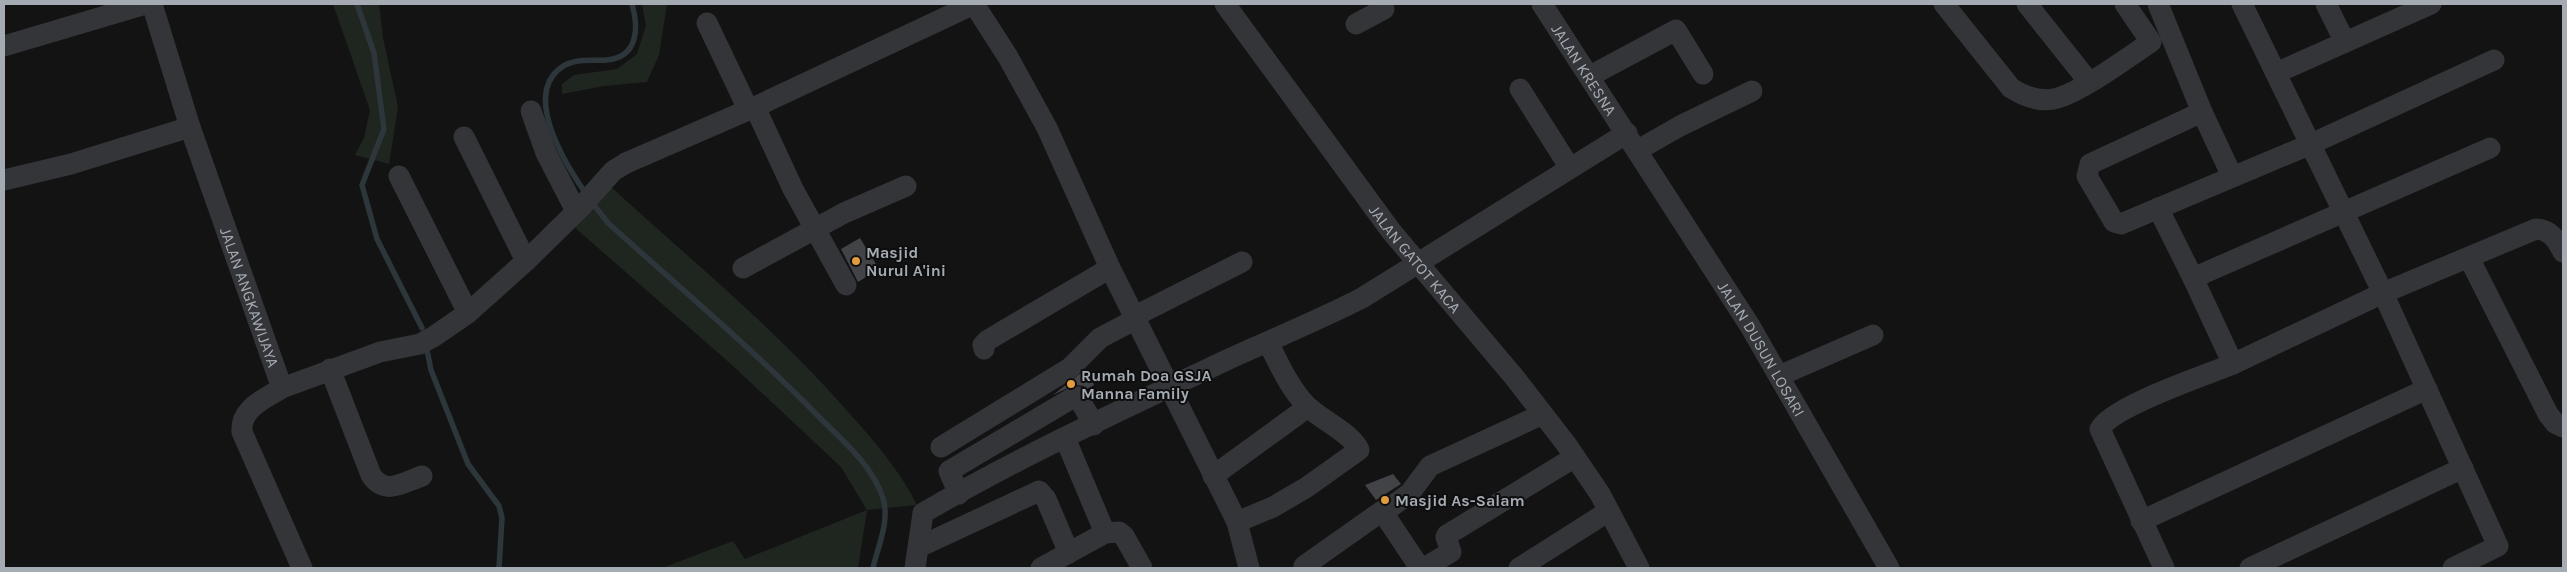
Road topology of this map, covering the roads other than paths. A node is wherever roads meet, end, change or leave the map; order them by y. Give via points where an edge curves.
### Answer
1 (146, 4) edge
2 (152, 4) edge
3 (974, 4) edge
4 (1225, 4) edge
5 (1542, 4) edge
6 (1944, 4) edge
7 (2027, 4) edge
8 (2127, 4) edge
9 (2158, 4) edge
10 (2242, 4) edge
11 (2326, 4) edge
12 (2431, 4) edge
13 (1387, 5) edge
14 (952, 8) edge
15 (2409, 9) edge
16 (708, 23) dead end
17 (1356, 24) dead end
18 (2170, 33) junction
19 (2151, 42) junction
20 (2345, 42) junction
21 (4, 46) edge
22 (2494, 60) dead end
23 (2276, 73) junction
24 (1703, 74) dead end
25 (1590, 76) junction
26 (2089, 82) junction
27 (1520, 89) dead end
28 (1752, 91) dead end
29 (752, 108) junction
30 (531, 110) dead end
31 (2202, 112) junction
32 (190, 127) junction
33 (464, 137) dead end
34 (1633, 141) junction
35 (2311, 144) junction
36 (2490, 148) dead end
37 (1570, 168) junction
38 (399, 176) dead end
39 (2232, 176) junction
40 (4, 180) edge
41 (906, 186) dead end
42 (2158, 208) junction
43 (578, 209) junction
44 (2344, 213) junction
45 (814, 229) junction
46 (2563, 252) edge
47 (2469, 258) junction
48 (526, 261) junction
49 (1242, 262) dead end
50 (1418, 263) junction
51 (743, 268) dead end
52 (1110, 268) junction
53 (2193, 278) junction
54 (846, 284) dead end
55 (2383, 293) junction
56 (468, 313) junction
57 (1136, 317) junction
58 (1873, 335) dead end
59 (1268, 342) junction
60 (984, 349) dead end
61 (2233, 364) junction
62 (330, 369) junction
63 (1779, 376) junction
64 (282, 388) junction
65 (1169, 389) junction
66 (2427, 389) junction
67 (1308, 407) junction
68 (1542, 414) junction
69 (1094, 425) junction
70 (2563, 427) edge
71 (1066, 438) junction
72 (941, 447) dead end
73 (1574, 457) junction
74 (2463, 468) junction
75 (422, 476) dead end
76 (1213, 476) junction
77 (959, 494) junction
78 (1609, 511) junction
79 (1384, 512) junction
80 (2141, 521) junction
81 (1237, 522) junction
82 (1105, 533) junction
83 (919, 546) junction
84 (1069, 552) junction
85 (297, 567) edge
86 (915, 568) edge
87 (1041, 568) edge
88 (1142, 568) edge
89 (1249, 568) edge
90 (1305, 568) edge
91 (1420, 568) edge
92 (1424, 568) edge
93 (1519, 568) edge
94 (1639, 568) edge
95 (1889, 568) edge
96 (2164, 568) edge
97 (2250, 568) edge
98 (2453, 568) edge

1 - 21 street
2 - 32 street, JALAN ANGKAWIJAYA
3 - 14 street
3 - 52 street via 1047,128
4 - 50 street, JALAN GATOT KACA via 1391,231
5 - 25 street, JALAN KRESNA
6 - 26 street via 2011,88 2024,97 2040,100 2058,98
7 - 26 street
8 - 19 street
9 - 18 street
10 - 23 street
11 - 20 street
12 - 15 street
13 - 17 street
14 - 29 street
15 - 20 street
16 - 29 street
18 - 19 street
18 - 31 street
19 - 26 street
20 - 23 street
22 - 35 street
23 - 35 street
24 - 25 street via 1676,30
25 - 34 street, JALAN KRESNA
27 - 37 street
28 - 34 street via 1680,126
29 - 43 street via 613,170
29 - 45 street
30 - 43 street via 542,145
31 - 39 street
31 - 42 street via 2087,167 2087,176 2114,222 2121,224
32 - 40 street via 71,164
32 - 64 street, JALAN ANGKAWIJAYA
33 - 48 street
34 - 37 street
34 - 63 street, JALAN DUSUN LOSARI
35 - 39 street
35 - 44 street
36 - 44 street
37 - 50 street
38 - 56 street
39 - 42 street
41 - 45 street
42 - 53 street
43 - 48 street
44 - 53 street
44 - 55 street
45 - 51 street
45 - 54 street
46 - 47 street via 2553,235 2536,229
47 - 55 street
47 - 70 street via 2548,414
48 - 56 street
49 - 57 street
50 - 59 street via 1362,298
50 - 68 street, JALAN GATOT KACA via 1516,378
52 - 57 street
52 - 60 street via 988,340 983,345
53 - 61 street
55 - 61 street
55 - 66 street
56 - 62 street via 420,344 380,352
57 - 65 street
57 - 72 street via 1100,338 1070,368
58 - 63 street
59 - 65 street
59 - 67 street via 1292,387
61 - 80 street via 2134,405 2102,424 2101,434
62 - 64 street
62 - 75 street via 376,484 392,487
63 - 95 street, JALAN DUSUN LOSARI
64 - 85 street, JALAN ANGKAWIJAYA via 252,407 243,418 242,432
65 - 69 street
65 - 76 street
66 - 74 street
66 - 80 street
67 - 76 street
67 - 81 street via 1349,438 1358,452 1306,488
68 - 73 street, JALAN GATOT KACA
68 - 79 street via 1430,466 1410,493
69 - 71 street
69 - 77 street via 1078,396 1074,397 949,472
71 - 77 street
71 - 82 street
73 - 78 street, JALAN GATOT KACA
73 - 92 street via 1447,535 1451,552
74 - 97 street
74 - 98 street via 2498,546
76 - 81 street
77 - 83 street via 923,513
78 - 93 street
78 - 94 street, JALAN GATOT KACA
79 - 90 street via 1348,534
79 - 91 street
80 - 96 street
81 - 89 street
82 - 84 street
82 - 88 street via 1119,532 1124,536
83 - 84 street via 1040,492
83 - 86 street
84 - 87 street

